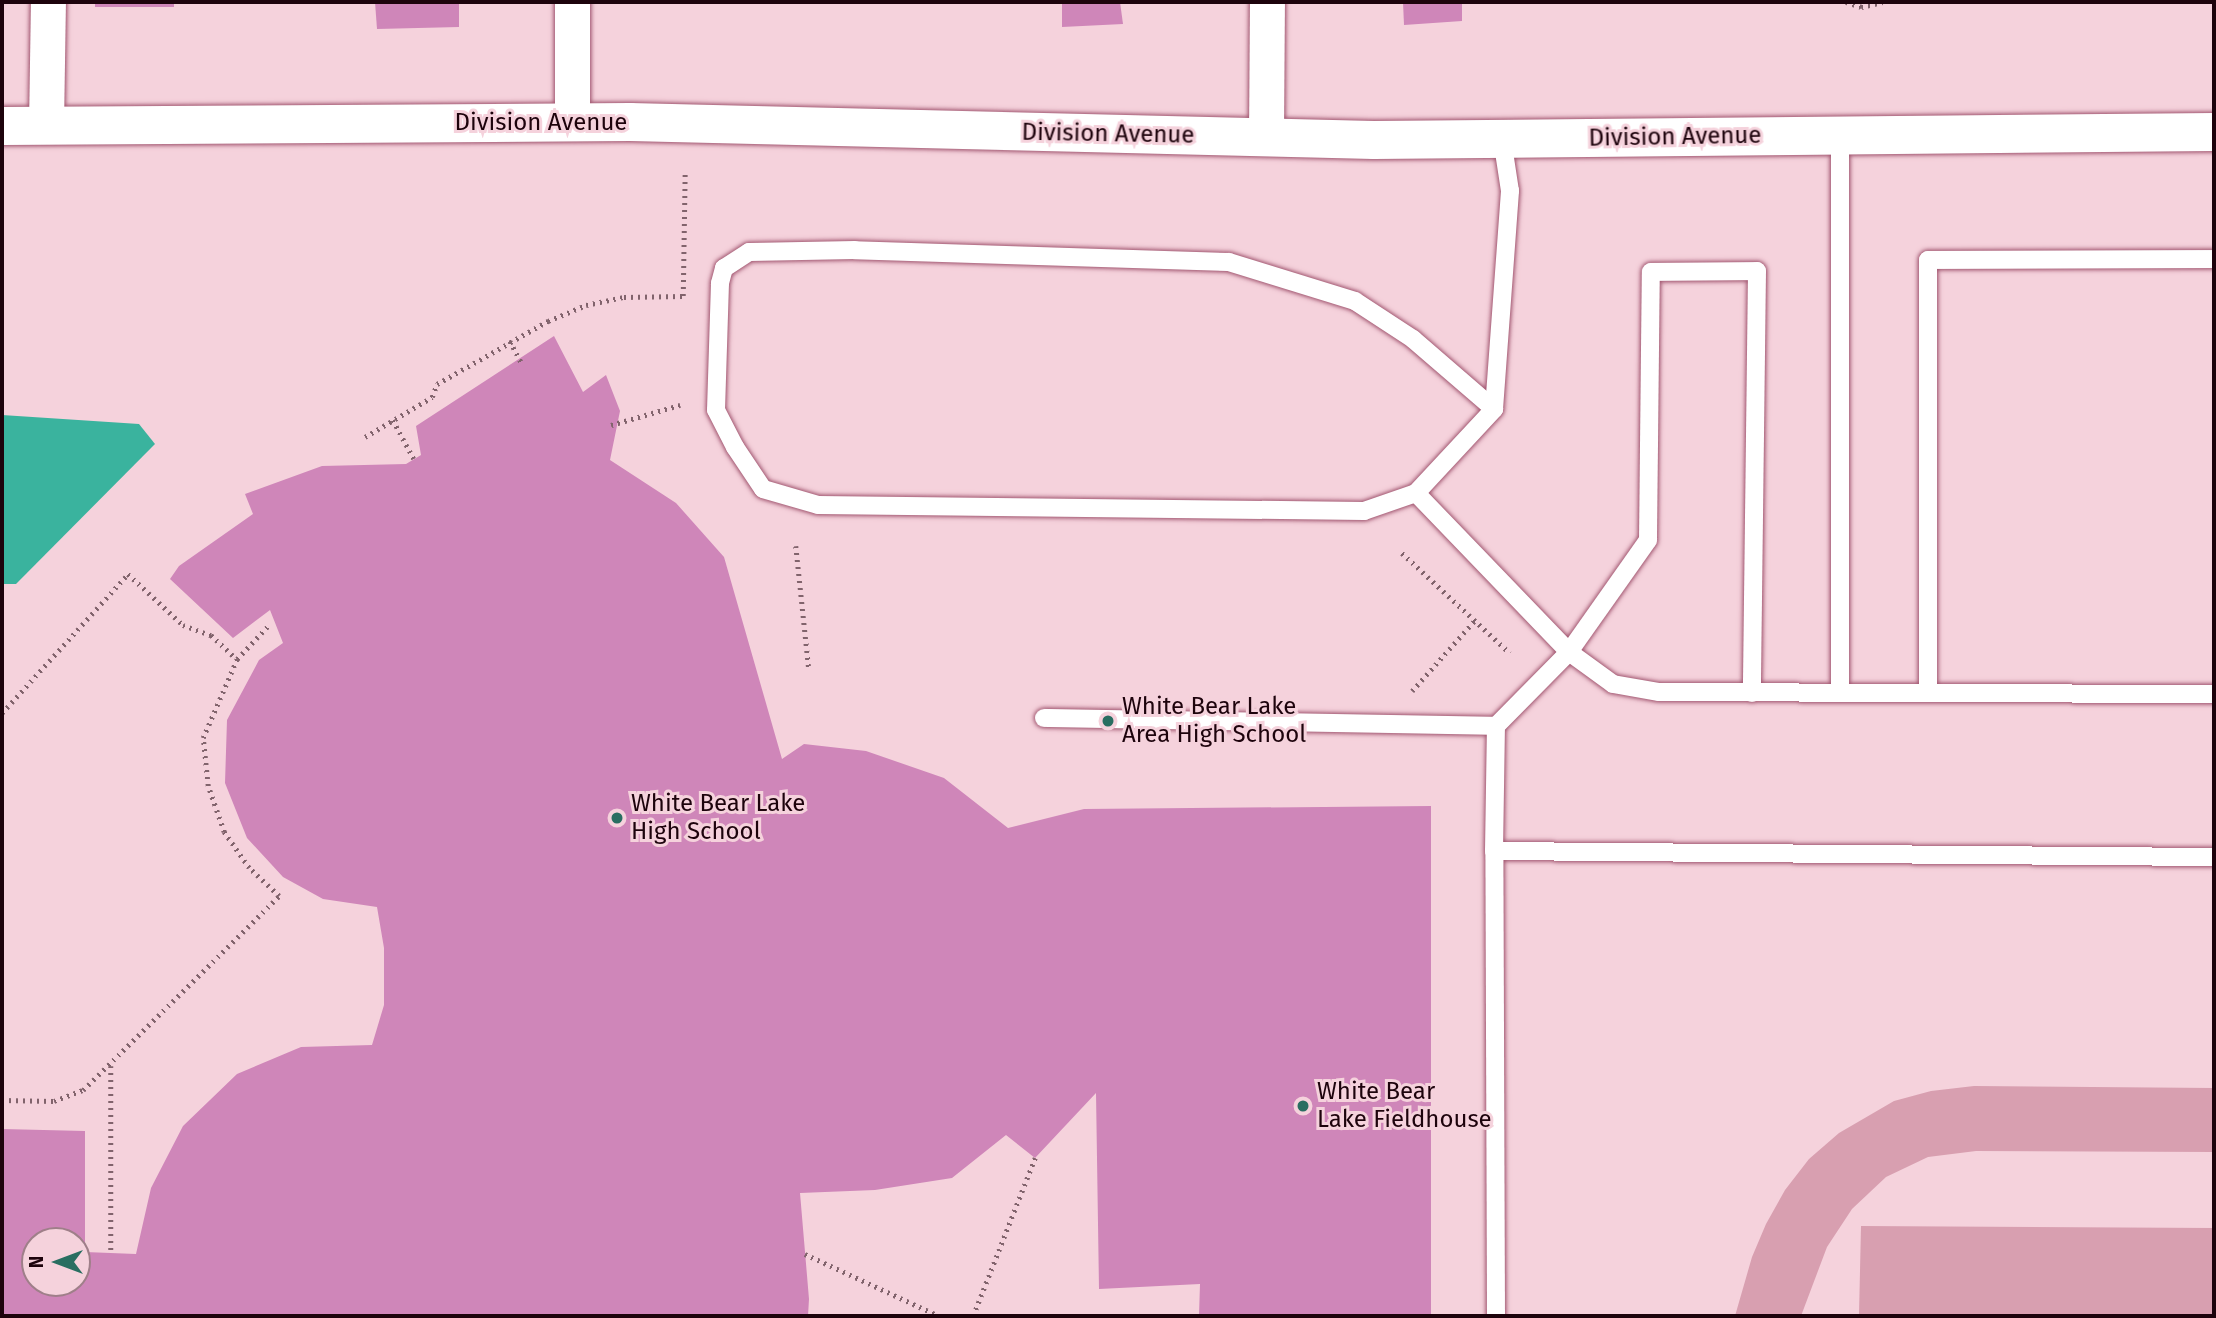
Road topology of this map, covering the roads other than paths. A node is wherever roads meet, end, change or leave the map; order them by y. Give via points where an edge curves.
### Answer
1 (48, 2) edge
2 (572, 2) edge
3 (1267, 2) edge
4 (572, 122) junction
5 (2, 126) edge
6 (46, 126) junction
7 (2214, 132) edge
8 (1840, 136) junction
9 (1266, 138) junction
10 (1502, 139) junction
11 (2214, 259) edge
12 (1494, 409) junction
13 (1416, 493) junction
14 (1569, 652) junction
15 (1752, 692) junction
16 (1840, 692) junction
17 (1928, 693) junction
18 (2214, 694) edge
19 (1044, 718) dead end
20 (1496, 726) junction
21 (1494, 850) junction
22 (2214, 857) edge
23 (1496, 1316) edge

1 - 6 street
2 - 4 street
3 - 9 street
4 - 6 street, Division Avenue
4 - 9 street, Division Avenue
5 - 6 street, Division Avenue
7 - 8 street, Division Avenue
8 - 10 street, Division Avenue
8 - 16 lane
9 - 10 street, Division Avenue
10 - 12 lane via 1510,191
11 - 17 lane via 1928,260
12 - 13 lane
12 - 13 lane via 1413,339 1355,301 1229,262 855,250 749,252 724,268 716,410 763,489 818,505 1296,512 1364,511
13 - 14 lane
14 - 15 lane via 1613,684 1659,692
14 - 15 lane via 1648,540 1651,272 1757,271
14 - 20 lane
15 - 16 lane
16 - 17 lane
17 - 18 lane
19 - 20 lane
20 - 21 lane
21 - 22 lane
21 - 23 lane

